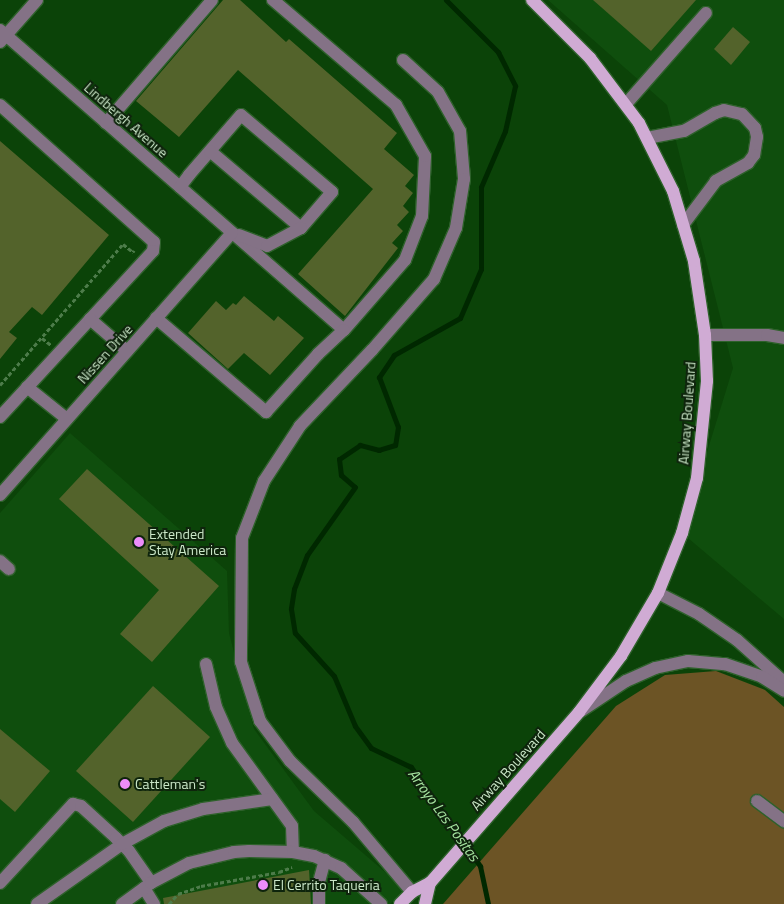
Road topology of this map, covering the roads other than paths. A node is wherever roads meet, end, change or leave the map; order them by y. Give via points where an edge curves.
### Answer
1 (38, 0) edge
2 (212, 0) edge
3 (273, 0) edge
4 (532, 0) edge
5 (706, 13) dead end
6 (2, 36) edge
7 (403, 60) dead end
8 (626, 104) junction
9 (0, 105) edge
10 (106, 123) junction
11 (647, 138) junction
12 (210, 150) junction
13 (180, 187) junction
14 (683, 225) junction
15 (301, 228) junction
16 (232, 233) junction
17 (156, 318) junction
18 (90, 319) junction
19 (344, 330) junction
20 (705, 335) junction
21 (784, 338) edge
22 (127, 351) junction
23 (27, 388) junction
24 (0, 417) edge
25 (67, 419) junction
26 (0, 495) edge
27 (658, 593) junction
28 (206, 664) dead end
29 (784, 682) edge
30 (784, 691) edge
31 (579, 712) junction
32 (272, 799) junction
33 (757, 802) dead end
34 (784, 821) edge
35 (122, 844) junction
36 (293, 852) junction
37 (325, 860) junction
38 (0, 883) edge
39 (430, 883) junction
40 (147, 886) junction
41 (412, 892) junction
42 (38, 904) edge
43 (122, 904) edge
44 (154, 904) edge
45 (319, 904) edge
46 (381, 904) edge
47 (400, 904) edge
48 (425, 904) edge

1 - 6 street
2 - 10 street
3 - 19 street via 396,105 425,156 422,216 405,260
4 - 8 main road, Airway Boulevard via 590,58
5 - 8 street
6 - 10 street, Lindbergh Avenue
7 - 41 street via 438,92 460,131 464,179 456,228 434,279 300,426 264,481 242,538 241,662 265,728 290,761 353,822
8 - 11 main road, Airway Boulevard
9 - 18 street via 154,242 152,251
10 - 13 street, Lindbergh Avenue
11 - 14 main road, Airway Boulevard via 672,191
11 - 14 street via 684,131 724,110 742,114 755,128 758,137 754,156 748,163 716,181
12 - 13 street
12 - 15 street
12 - 15 street via 241,115 332,192
13 - 16 street, Lindbergh Avenue
14 - 20 main road, Airway Boulevard via 694,261
15 - 16 street via 267,246
16 - 17 street, Nissen Drive
16 - 19 street, Lindbergh Avenue
17 - 19 street via 266,412
17 - 22 street, Nissen Drive
18 - 22 street
18 - 23 street
20 - 21 street
20 - 27 main road, Airway Boulevard via 707,381 697,478 682,533
22 - 25 street, Nissen Drive
23 - 24 street
23 - 25 street
25 - 26 street, Nissen Drive
27 - 29 street via 722,630
27 - 31 main road, Airway Boulevard via 621,656
28 - 32 street via 216,707 232,743
30 - 31 street via 762,677 725,664 688,661 654,668 626,680
31 - 39 main road, Airway Boulevard
32 - 35 street via 203,809 164,821
32 - 36 street via 292,826
33 - 34 street
35 - 38 street via 81,806 72,804
35 - 40 street
35 - 42 street
36 - 37 street
36 - 40 street via 242,852 215,856 189,864
37 - 45 street via 319,882
37 - 46 street via 352,877
39 - 41 main road, Airway Boulevard
39 - 48 main road, Airway Boulevard
40 - 43 street
40 - 44 street
41 - 47 main road, Airway Boulevard

